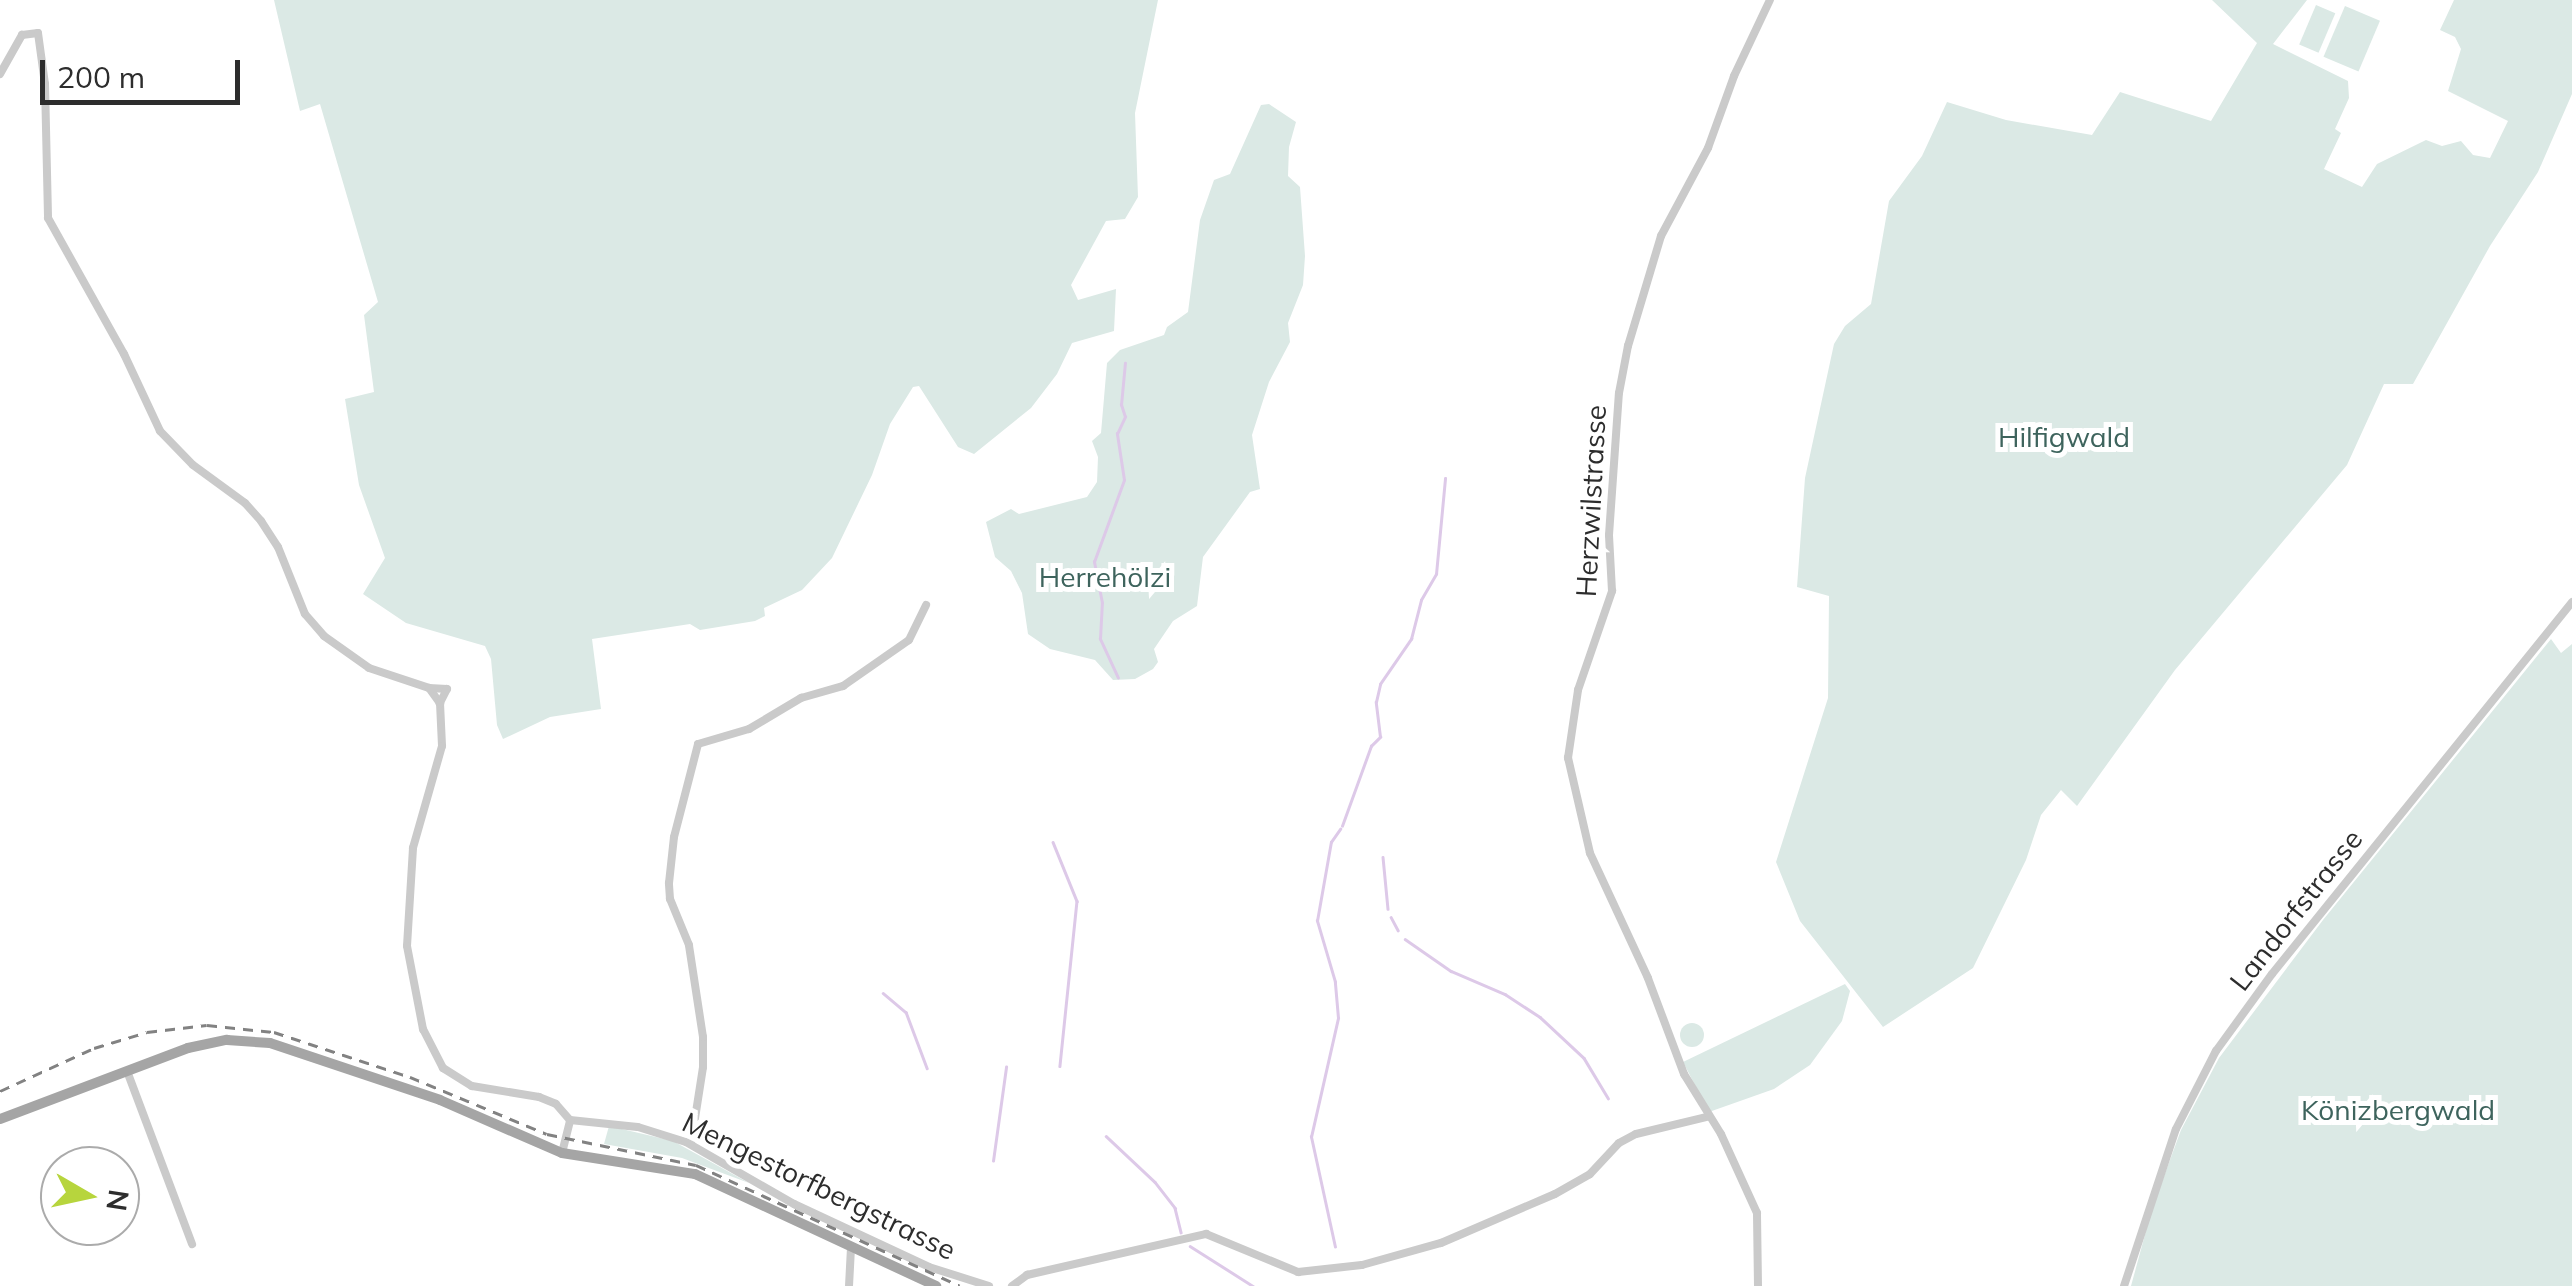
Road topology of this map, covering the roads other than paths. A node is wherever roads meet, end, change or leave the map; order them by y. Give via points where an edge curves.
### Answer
1 (1770, 0) edge
2 (0, 74) edge
3 (2572, 602) edge
4 (926, 605) dead end
5 (127, 1071) junction
6 (1707, 1117) junction
7 (0, 1119) edge
8 (570, 1120) junction
9 (691, 1144) junction
10 (562, 1153) junction
11 (192, 1244) dead end
12 (850, 1247) junction
13 (849, 1286) edge
14 (936, 1286) edge
15 (989, 1286) edge
16 (1012, 1286) edge
17 (1758, 1286) edge
18 (2124, 1286) edge

1 - 6 street, Herzwilstrasse via 1708,148 1661,236 1628,346 1609,535 1612,591 1569,735 1571,777 1590,853
2 - 8 street, Mengestorfbergstrasse via 22,35 38,33 46,84 48,218 160,431 261,521 305,614 324,636 369,668 447,689 440,703 442,746 416,834 408,912 408,961 423,1029 436,1060 455,1078 539,1096
3 - 18 street, Landorfstrasse via 2216,1051 2171,1140
4 - 9 street via 909,640 844,686 698,744 669,883 689,945 703,1038
5 - 7 main road
5 - 10 main road via 214,1042 270,1043 440,1100
5 - 11 street
6 - 16 street via 1636,1134 1555,1194 1440,1243 1362,1265 1298,1272 1206,1234 1027,1275
6 - 17 street, Herzwilstrasse via 1757,1214
8 - 9 street, Mengestorfbergstrasse via 648,1129
8 - 10 street
9 - 15 street, Mengestorfbergstrasse via 794,1204 928,1267
10 - 12 main road via 695,1174
12 - 13 street
12 - 14 main road

